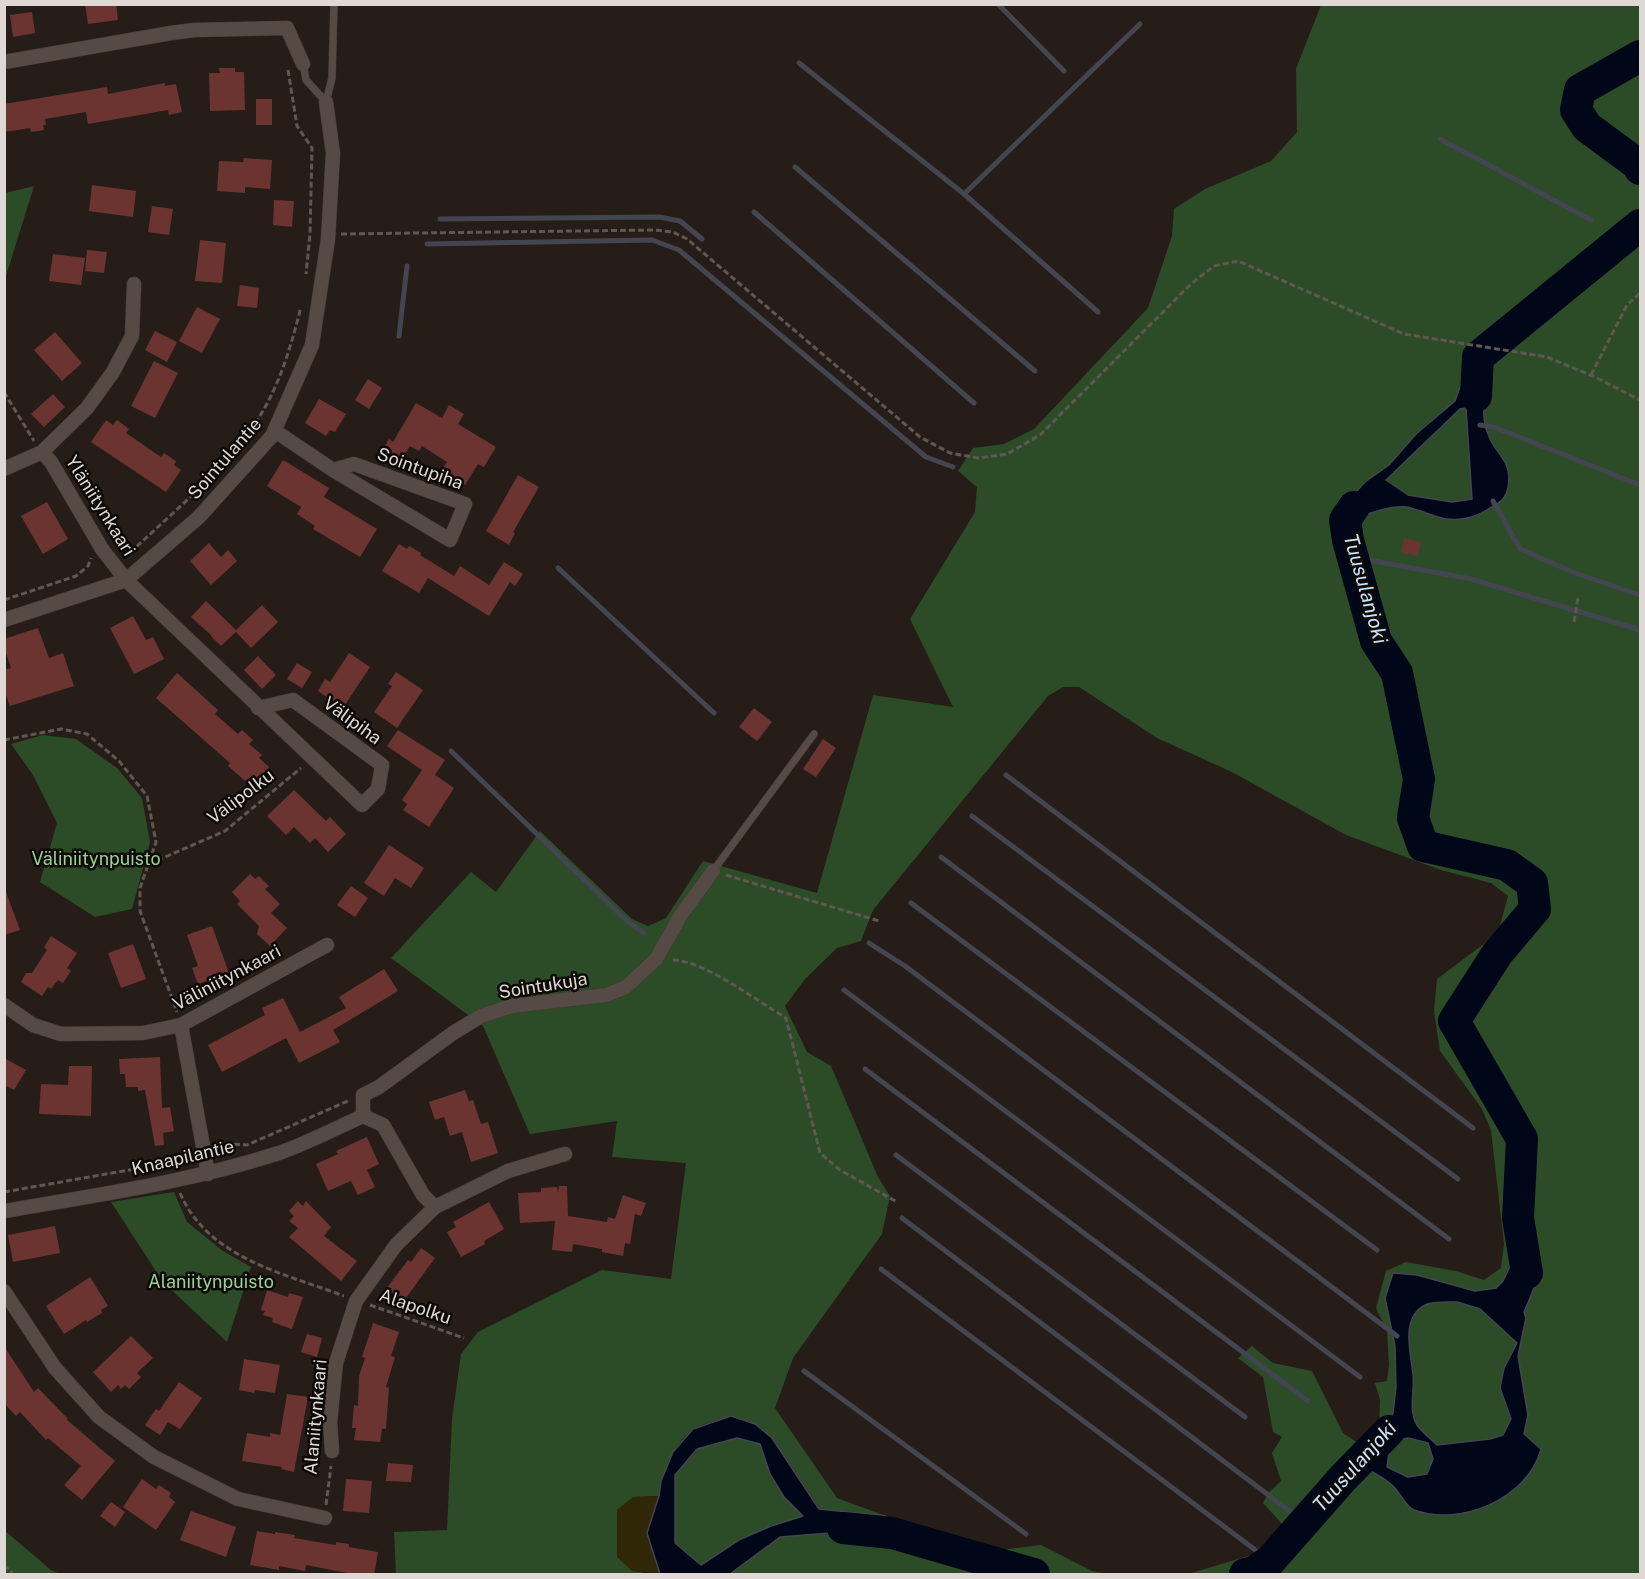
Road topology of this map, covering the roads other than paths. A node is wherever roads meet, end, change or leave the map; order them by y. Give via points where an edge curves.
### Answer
1 (334, 4) edge
2 (4, 62) edge
3 (303, 64) joint
4 (326, 102) junction
5 (134, 284) dead end
6 (275, 431) junction
7 (42, 452) junction
8 (4, 469) edge
9 (333, 470) junction
10 (126, 580) junction
11 (4, 620) edge
12 (258, 708) junction
13 (814, 734) dead end
14 (713, 872) joint
15 (327, 945) dead end
16 (4, 1005) edge
17 (182, 1025) junction
18 (363, 1116) junction
19 (565, 1154) dead end
20 (208, 1174) junction
21 (435, 1207) junction
22 (4, 1211) edge
23 (4, 1291) edge
24 (332, 1450) road end
25 (325, 1518) road end

1 - 4 lane via 332,78
2 - 3 street via 194,30 287,28
3 - 4 lane via 306,80
4 - 6 street, Sointulantie via 333,153 328,234 312,345
5 - 7 street, Yläniitynkaari via 132,336 113,372 87,408
6 - 9 street, Sointupiha
6 - 10 street, Sointulantie via 199,517
7 - 8 street, Yläniitynkaari
7 - 10 street, Yläniitynkaari via 102,549
9 - 9 street, Sointupiha via 450,540 465,504 354,464
10 - 11 street, Sointulantie
10 - 12 street, Välipiha
12 - 12 street, Välipiha via 362,805 378,789 382,765 293,700
13 - 14 lane
14 - 18 street, Sointukuja via 681,915 656,959 626,987 606,995 512,1006 481,1016 363,1095
15 - 17 street, Väliniitynkaari
16 - 17 street, Väliniitynkaari via 33,1025 62,1034 143,1033
17 - 20 street
18 - 20 street, Knaapilantie via 282,1152
18 - 21 street via 383,1125 423,1195
19 - 21 street, Alaniitynkaari via 508,1171
20 - 22 street, Knaapilantie
21 - 24 street, Alaniitynkaari via 396,1245 356,1301 336,1363 330,1422
23 - 25 street via 55,1368 99,1417 154,1456 238,1499

